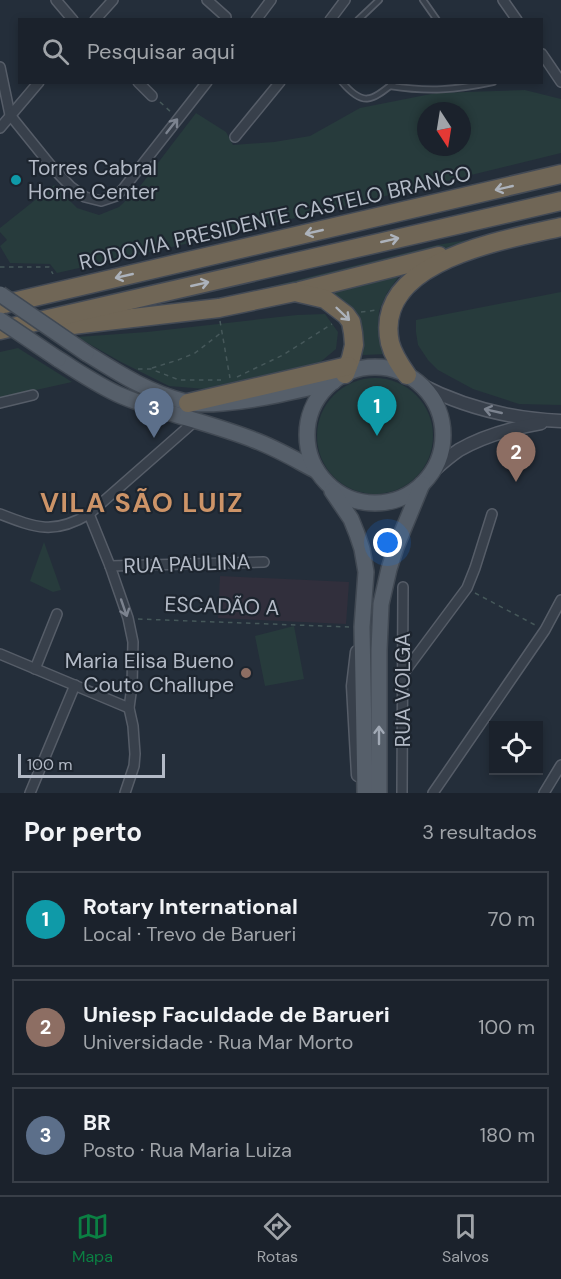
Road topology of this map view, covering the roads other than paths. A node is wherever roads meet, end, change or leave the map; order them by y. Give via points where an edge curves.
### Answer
1 (56, 0) edge
2 (113, 0) edge
3 (207, 0) edge
4 (271, 0) edge
5 (345, 0) edge
6 (379, 0) edge
7 (423, 0) edge
8 (503, 0) edge
9 (225, 17) dead end
10 (71, 18) edge
11 (97, 18) edge
12 (258, 18) edge
13 (332, 18) edge
14 (360, 18) edge
15 (436, 18) edge
16 (516, 18) edge
17 (0, 67) edge
18 (546, 68) edge
19 (561, 82) edge
20 (37, 84) edge
21 (140, 84) edge
22 (205, 84) edge
23 (278, 84) edge
24 (344, 84) edge
25 (392, 84) edge
26 (484, 84) edge
27 (390, 86) junction
28 (152, 96) road end
29 (10, 115) junction
30 (0, 128) edge
31 (235, 137) dead end
32 (561, 174) edge
33 (561, 201) edge
34 (561, 227) edge
35 (470, 249) junction
36 (295, 292) junction
37 (0, 294) edge
38 (0, 305) edge
39 (0, 320) edge
40 (0, 332) edge
41 (342, 374) junction
42 (413, 380) junction
43 (33, 395) dead end
44 (0, 403) edge
45 (183, 404) joint
46 (195, 421) junction
47 (556, 421) edge
48 (317, 471) junction
49 (433, 471) junction
50 (327, 483) junction
51 (422, 484) junction
52 (89, 514) junction
53 (492, 514) dead end
54 (0, 516) edge
55 (264, 562) dead end
56 (110, 566) junction
57 (403, 587) dead end
58 (561, 602) edge
59 (561, 611) edge
60 (57, 614) dead end
61 (362, 627) junction
62 (0, 654) edge
63 (35, 669) junction
64 (404, 674) junction
65 (75, 685) junction
66 (129, 708) junction
67 (561, 765) edge
68 (561, 784) edge
69 (547, 789) edge
70 (30, 793) edge
71 (125, 793) edge
72 (359, 793) edge
73 (365, 793) edge
74 (379, 793) edge
75 (402, 793) edge
76 (433, 793) edge

1 - 10 street
2 - 11 street
3 - 9 street
4 - 12 street
5 - 13 street
6 - 14 lane
7 - 15 lane
8 - 16 street
17 - 29 street
18 - 19 street
20 - 29 street
21 - 28 street
29 -> 22 street via 71,187 85,197 102,201 123,189
23 - 31 street
24 - 27 lane via 360,98 368,99
25 - 27 lane
26 - 27 lane via 440,90
29 - 30 street
32 -> 38 highway, RODOVIA PRESIDENTE CASTELO BRANCO
40 -> 33 highway
34 - 35 highway
35 - 36 highway
35 - 42 highway via 413,279 391,308 390,343 396,359
36 - 40 highway via 219,308
36 -> 41 highway via 325,299 351,322 354,345
37 - 45 main road, bridge via 129,380
39 - 46 main road, bridge via 108,390
41 - 42 main road via 389,369
41 - 45 highway
41 - 48 main road via 322,393 310,416 308,444
47 -> 42 street via 473,406
42 - 49 main road via 433,400 441,418 442,445
43 - 44 street
46 - 48 main road via 255,440
46 - 52 street
47 - 49 street via 496,432 457,451
48 - 50 main road
49 - 51 main road
50 - 51 main road via 349,498 374,503 400,498
50 - 61 main road via 351,519 362,549 366,581
74 -> 51 main road via 381,604 396,547
52 - 54 street via 66,526 45,528
52 - 56 street
53 - 64 street via 467,588
55 - 56 street, RUA PAULINA
56 -> 66 street via 132,633
57 - 64 street, RUA VOLGA
58 - 59 street
58 - 76 street
60 - 63 street
61 - 72 street via 353,686
61 - 73 main road
62 - 63 street
63 - 65 street
64 - 75 street, RUA VOLGA
65 - 66 street
65 - 70 street
66 - 71 street via 135,754
67 - 69 street
68 - 69 street

